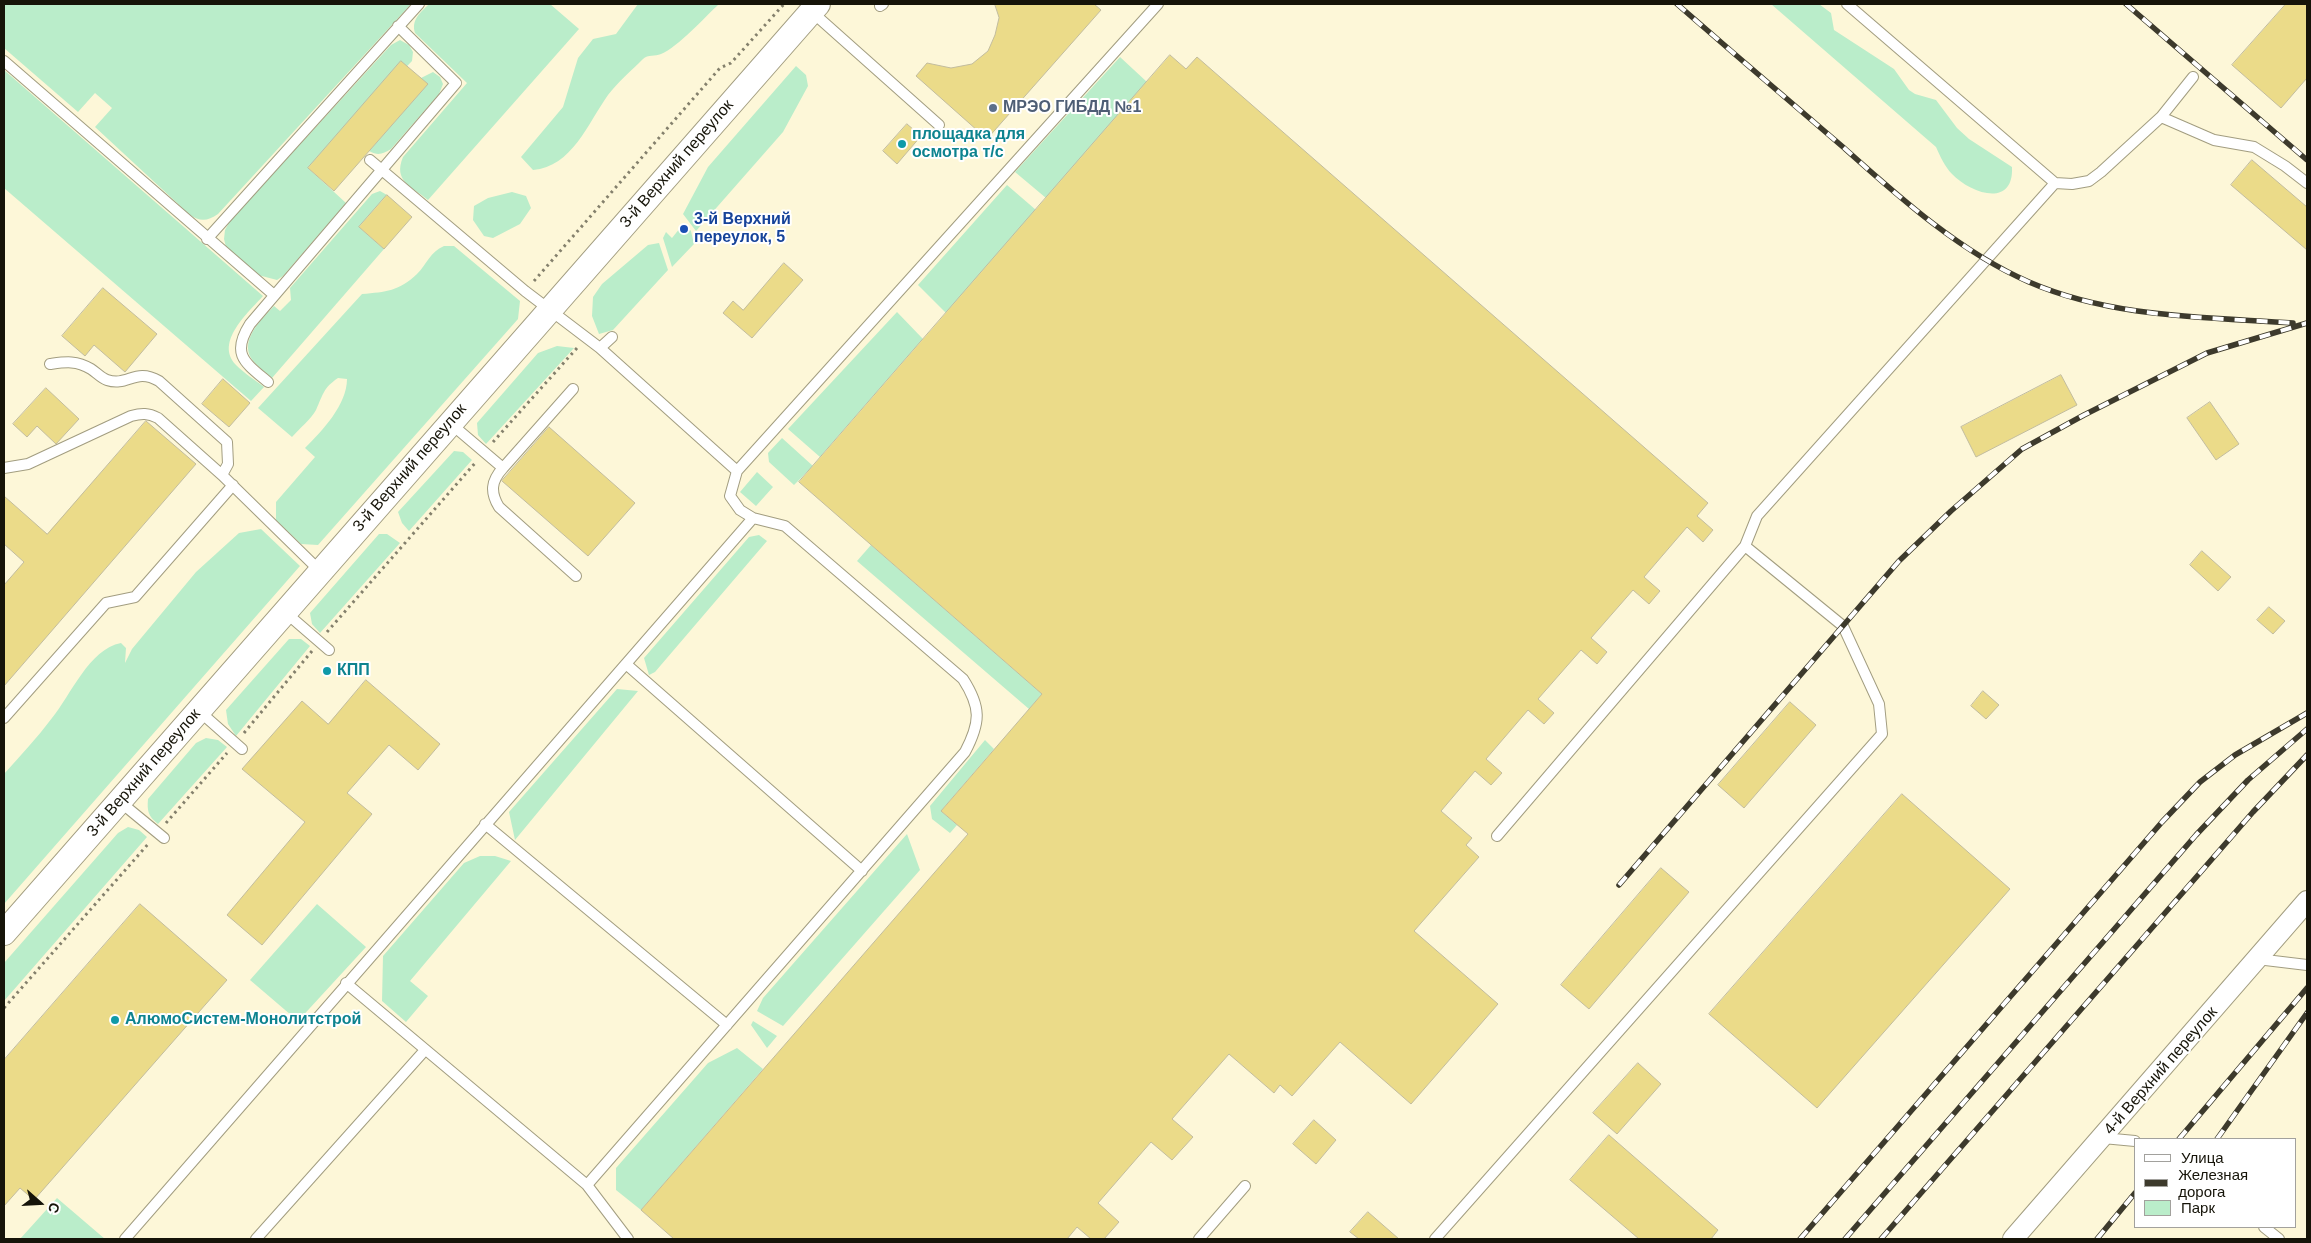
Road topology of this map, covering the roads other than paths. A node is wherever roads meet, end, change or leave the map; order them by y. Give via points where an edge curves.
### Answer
1 (419, 4) edge
2 (1158, 4) edge
3 (1847, 4) edge
4 (815, 7) edge
5 (398, 26) junction
6 (4, 61) edge
7 (2193, 77) dead end
8 (2161, 117) junction
9 (939, 125) dead end
10 (370, 160) dead end
11 (382, 170) junction
12 (2054, 183) junction
13 (2307, 183) edge
14 (207, 239) junction
15 (274, 295) junction
16 (549, 310) junction
17 (612, 338) dead end
18 (600, 348) junction
19 (50, 364) dead end
20 (268, 382) dead end
21 (573, 389) dead end
22 (449, 422) junction
23 (4, 468) edge
24 (503, 468) junction
25 (737, 471) junction
26 (222, 475) junction
27 (232, 486) junction
28 (753, 518) junction
29 (1745, 546) junction
30 (320, 571) junction
31 (576, 576) dead end
32 (285, 612) junction
33 (329, 650) dead end
34 (626, 664) junction
35 (199, 711) junction
36 (4, 718) edge
37 (239, 746) road end
38 (119, 801) junction
39 (485, 824) junction
40 (161, 835) road end
41 (1497, 836) dead end
42 (862, 871) junction
43 (2307, 901) edge
44 (4, 933) edge
45 (2257, 959) junction
46 (2307, 965) edge
47 (346, 983) junction
48 (727, 1025) junction
49 (425, 1050) junction
50 (2103, 1138) junction
51 (2134, 1141) edge
52 (587, 1186) junction
53 (1245, 1186) dead end
54 (2265, 1228) edge
55 (624, 1238) edge
56 (125, 1239) edge
57 (256, 1239) edge
58 (1198, 1239) edge
59 (1435, 1239) edge
60 (2014, 1239) edge
61 (2279, 1239) edge

1 - 5 lane
2 - 25 lane
3 - 12 lane
4 - 9 lane
4 - 16 street, 3-й Верхний переулок
5 - 11 lane via 456,84
5 - 14 lane
6 - 14 lane
7 - 8 lane
8 - 12 lane via 2089,181
8 - 13 lane via 2214,140 2254,147
10 - 11 lane
11 - 15 lane
11 - 16 lane
12 - 29 lane via 1757,516
14 - 15 lane
15 - 20 lane via 250,324 241,345 241,356
16 - 18 lane
16 - 22 street, 3-й Верхний переулок
17 - 18 lane
18 - 25 lane
19 - 26 lane via 72,361 107,380 149,375 159,381 227,442 228,464
21 - 24 lane
22 - 24 lane
22 - 30 street, 3-й Верхний переулок
23 - 26 lane via 28,464 141,413 158,418
24 - 31 lane via 492,487 499,507
25 - 28 lane via 730,496 740,510
26 - 27 lane
27 - 30 lane
27 - 36 lane via 135,597 106,603
28 - 34 lane
28 - 42 lane via 785,526 963,679 973,695 978,714 975,734 965,752
29 - 41 lane
29 - 59 lane via 1843,626 1879,704 1882,734
30 - 32 street, 3-й Верхний переулок
32 - 33 lane
32 - 35 street, 3-й Верхний переулок
34 - 39 lane
34 - 42 lane
35 - 37 lane
35 - 38 street, 3-й Верхний переулок
38 - 40 lane
38 - 44 street, 3-й Верхний переулок
39 - 47 lane
39 - 48 lane
42 - 48 lane
43 - 45 street, 4-й Верхний переулок
45 - 46 lane
45 - 50 street, 4-й Верхний переулок
47 - 49 lane
47 - 56 lane
48 - 52 lane
49 - 52 lane
49 - 57 lane
50 - 51 lane
50 - 60 street, 4-й Верхний переулок
52 - 55 lane
53 - 58 lane
54 - 61 lane

